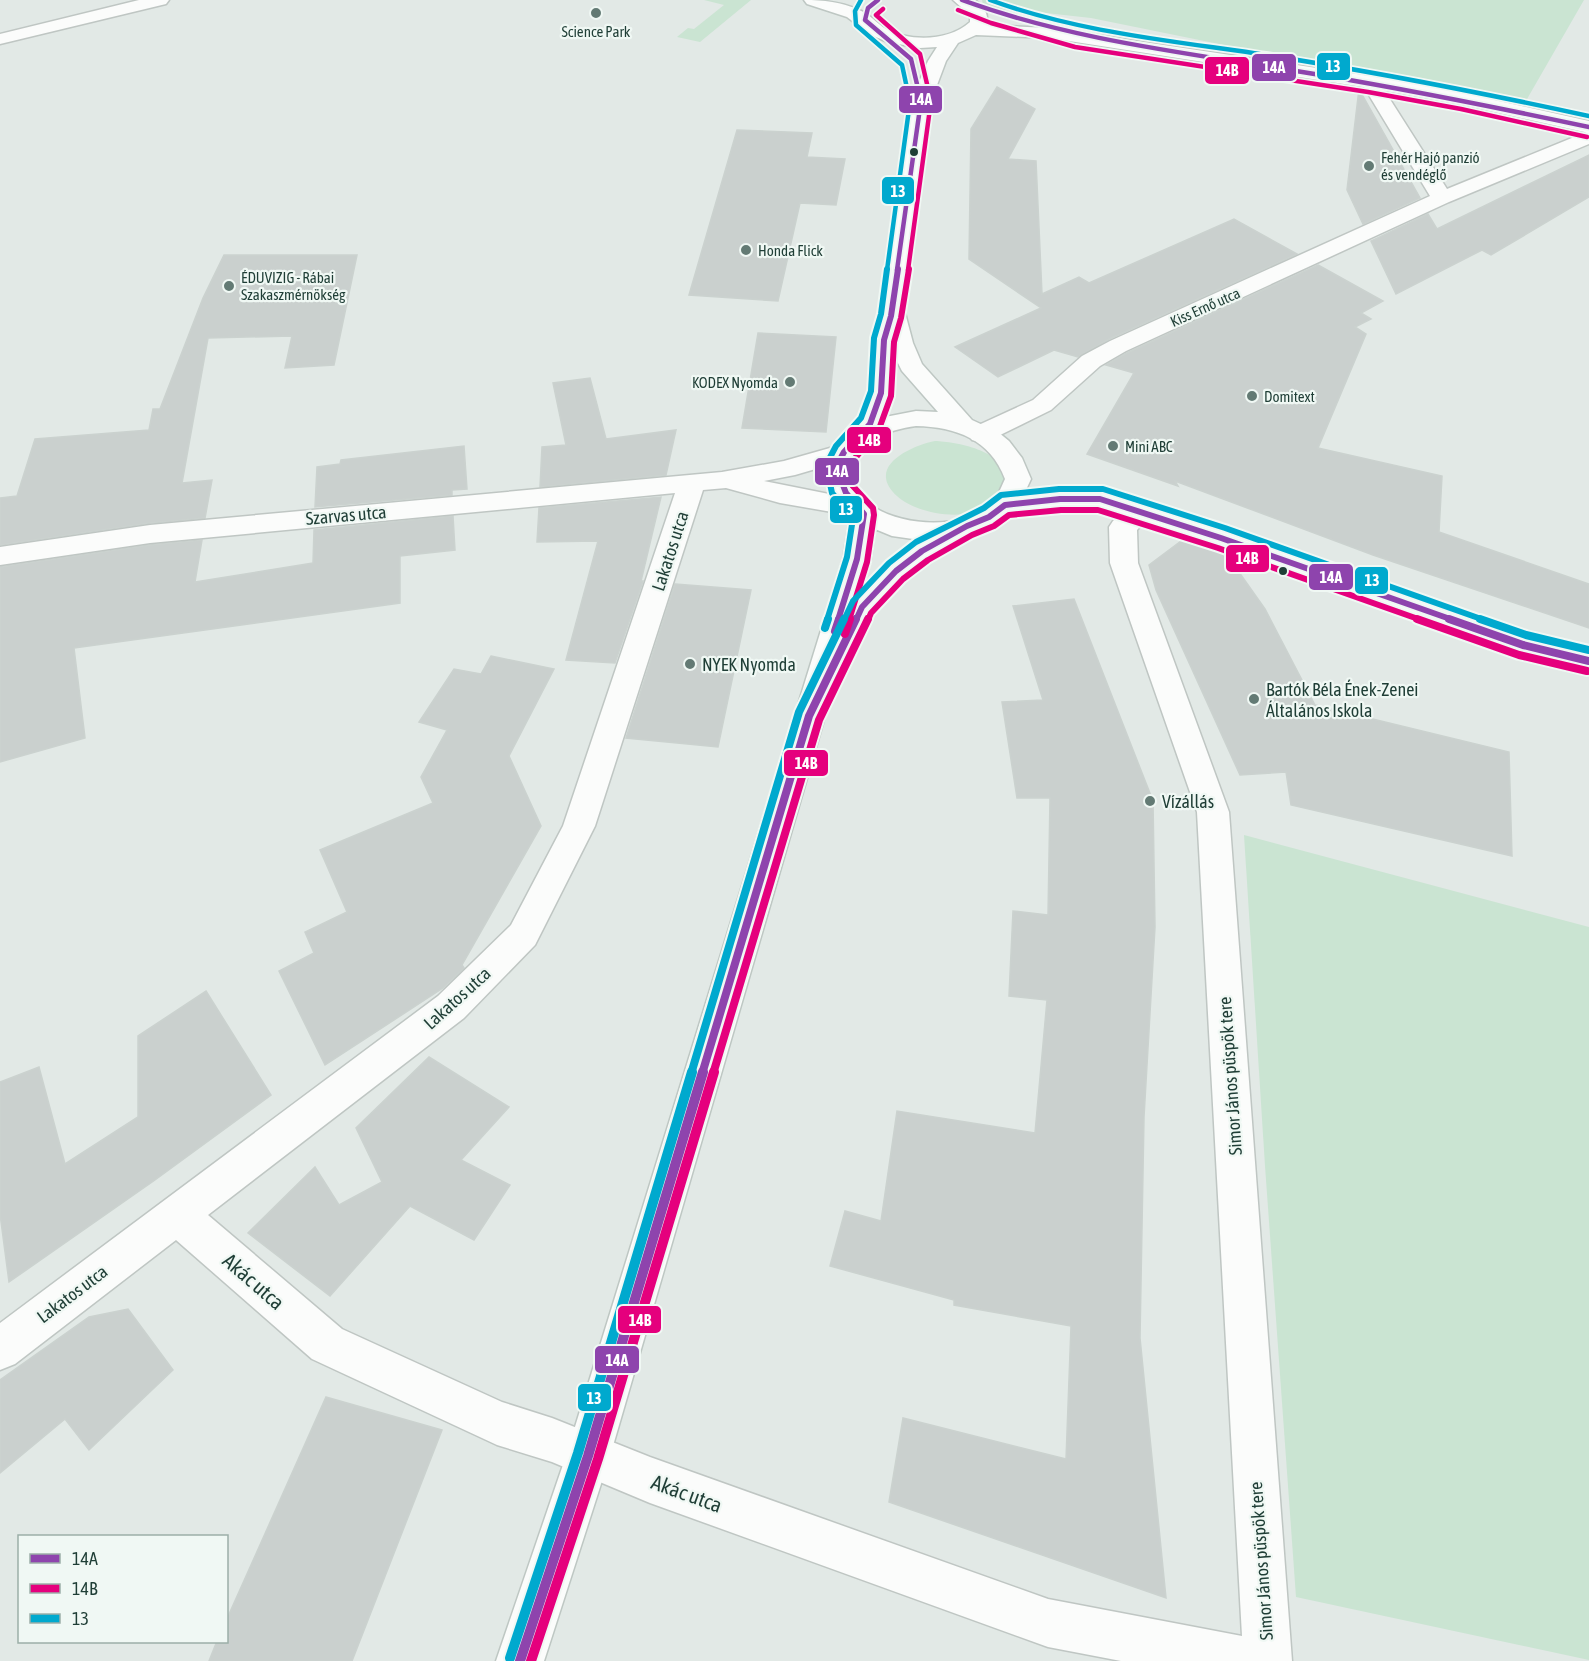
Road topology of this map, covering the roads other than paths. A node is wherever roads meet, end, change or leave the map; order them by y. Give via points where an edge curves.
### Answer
1 (160, 0) edge
2 (813, 0) edge
3 (878, 0) edge
4 (964, 1) edge
5 (865, 20) junction
6 (974, 30) junction
7 (882, 34) junction
8 (1077, 37) junction
9 (0, 39) edge
10 (952, 39) junction
11 (1370, 82) junction
12 (921, 101) junction
13 (1589, 128) edge
14 (1589, 137) edge
15 (1442, 198) junction
16 (892, 305) junction
17 (972, 429) junction
18 (851, 445) junction
19 (692, 482) junction
20 (1005, 505) junction
21 (860, 511) junction
22 (1140, 513) junction
23 (967, 526) junction
24 (0, 556) edge
25 (1589, 662) edge
26 (809, 716) junction
27 (177, 1215) junction
28 (0, 1349) edge
29 (588, 1456) junction
30 (520, 1661) edge
31 (1248, 1661) edge
32 (1268, 1661) edge

1 - 9 street
2 - 5 street
3 - 5 street via 868,6
4 - 6 street via 981,16
4 - 8 street
5 - 7 street
6 - 8 street
6 - 10 street
7 - 10 street via 916,42
7 - 12 street via 911,59
8 - 11 street
10 - 12 street via 937,61
11 - 13 street
11 - 15 street
12 - 16 street
14 - 15 street, Kiss Ernő utca
15 - 17 street, Kiss Ernő utca via 1118,346 1091,361 1042,405
16 - 17 street via 911,366
16 - 18 street via 884,340 881,393 870,424
17 - 18 street via 940,419 889,423
17 - 20 street via 1000,447 1011,462 1018,479
18 - 19 street, Szarvas utca via 786,469
18 - 21 street via 836,466 841,489
19 - 21 street, Szarvas utca via 742,483
19 - 24 street, Szarvas utca via 150,534
19 - 27 street, Lakatos utca via 579,826 523,935 452,1007
20 - 22 street via 1088,498
20 - 23 street
21 - 23 street via 891,527 918,531
21 - 26 street via 857,559
22 - 25 street via 1523,645
22 - 32 street, Simor János püspök tere via 1123,527 1124,563 1213,812
23 - 26 street via 896,571 862,607
26 - 29 street
27 - 28 street, Lakatos utca
27 - 29 street, Akác utca via 327,1344 497,1423
29 - 30 street
29 - 31 street, Akác utca via 1048,1623

